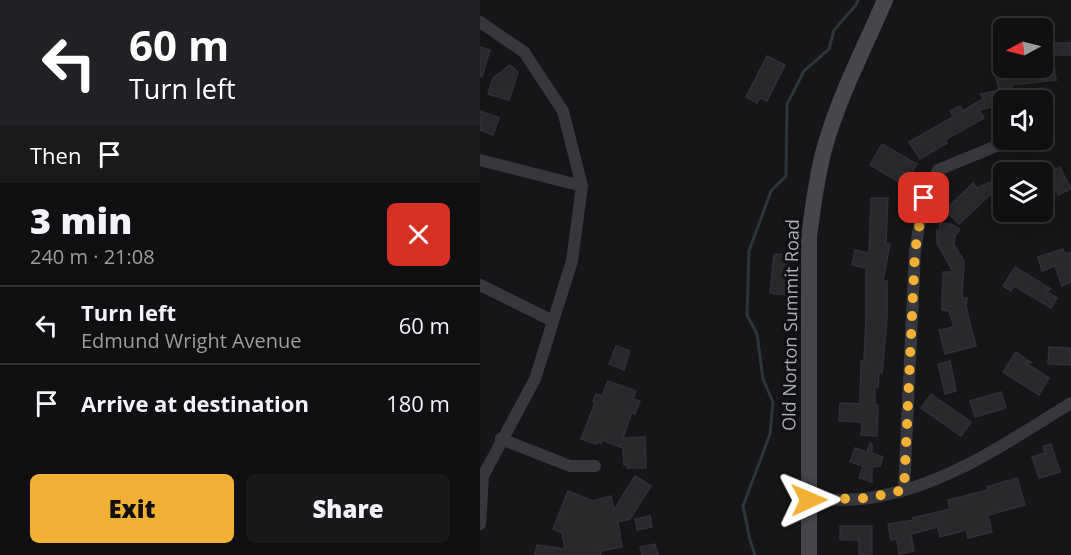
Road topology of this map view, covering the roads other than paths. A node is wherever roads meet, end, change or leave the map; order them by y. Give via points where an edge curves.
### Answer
1 (885, 0) edge
2 (480, 22) edge
3 (993, 147) edge
4 (480, 160) edge
5 (582, 186) junction
6 (480, 285) edge
7 (553, 321) junction
8 (1071, 403) edge
9 (501, 439) junction
10 (595, 466) dead end
11 (904, 490) junction
12 (809, 500) junction
13 (480, 524) edge
14 (809, 555) edge

1 - 12 main road, Old Norton Summit Road via 834,117 815,191 809,237
2 - 5 street via 524,52 563,111
3 - 11 street via 938,170 924,198 915,251
4 - 5 street
5 - 7 street via 572,261
6 - 7 street
7 - 9 street via 536,379
8 - 11 street via 997,449 928,483
9 - 10 street via 570,466
9 - 13 street via 483,476
11 - 12 street via 868,498
12 - 14 main road, Old Norton Summit Road

